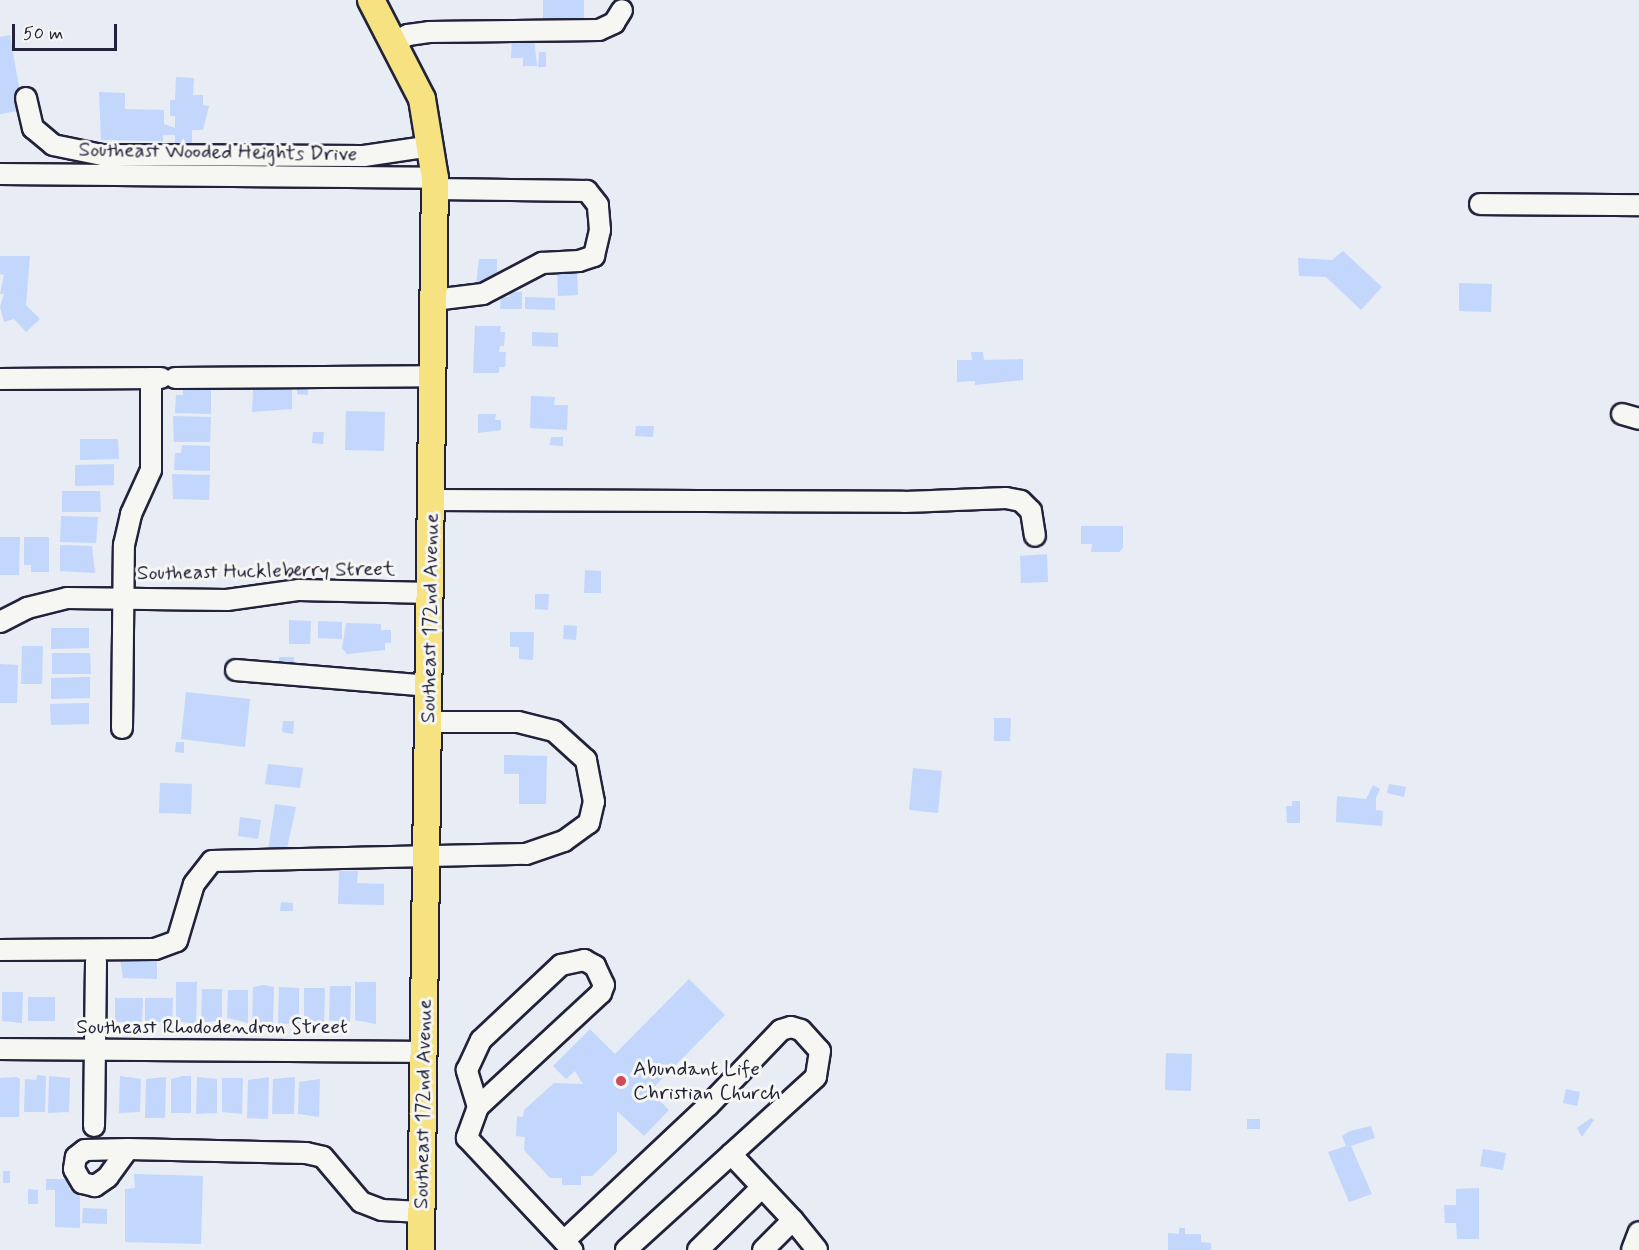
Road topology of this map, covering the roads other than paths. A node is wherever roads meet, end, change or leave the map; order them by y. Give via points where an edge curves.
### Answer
1 (371, 0) edge
2 (622, 10) dead end
3 (394, 43) junction
4 (26, 98) dead end
5 (432, 146) junction
6 (0, 174) edge
7 (435, 184) junction
8 (1480, 204) dead end
9 (1639, 205) edge
10 (434, 300) junction
11 (434, 376) junction
12 (162, 378) junction
13 (0, 379) edge
14 (432, 500) junction
15 (1035, 536) dead end
16 (431, 593) junction
17 (126, 597) junction
18 (0, 622) edge
19 (236, 670) dead end
20 (429, 686) junction
21 (429, 722) junction
22 (122, 728) dead end
23 (427, 855) junction
24 (0, 950) edge
25 (96, 961) dead end
26 (0, 1049) edge
27 (95, 1050) junction
28 (424, 1053) junction
29 (478, 1107) junction
30 (94, 1126) dead end
31 (128, 1149) dead end
32 (731, 1154) junction
33 (761, 1188) junction
34 (422, 1212) junction
35 (793, 1220) junction
36 (1639, 1232) edge
37 (568, 1246) edge
38 (421, 1250) edge
39 (626, 1250) edge
40 (698, 1250) edge
41 (764, 1250) edge
42 (817, 1250) edge
43 (1632, 1250) edge

1 - 3 main road, Southeast 172nd Avenue
2 - 3 street via 614,23 599,30 429,32 408,35
3 - 5 main road, Southeast 172nd Avenue via 422,99
4 - 5 street via 33,128 53,145 102,155 364,156
5 - 7 main road, Southeast 172nd Avenue
6 - 7 street, Southeast Wooded Heights Drive
7 - 10 main road, Southeast 172nd Avenue
7 - 10 street, Southeast Wooded Heights Drive via 587,191 598,205 600,230 594,256 542,263 483,294
8 - 9 street
10 - 11 main road, Southeast 172nd Avenue
11 - 12 street
11 - 14 main road, Southeast 172nd Avenue
12 - 13 street
12 - 17 street via 151,470 125,537
14 - 15 street via 904,502 1006,498 1021,501 1031,511
14 - 16 main road, Southeast 172nd Avenue
16 - 17 street, Southeast Huckleberry Street via 299,590 227,600
16 - 20 main road, Southeast 172nd Avenue
17 - 18 street, Southeast Huckleberry Street via 67,598 27,608
17 - 22 street
19 - 20 street
20 - 21 main road, Southeast 172nd Avenue
21 - 23 main road, Southeast 172nd Avenue
21 - 23 street via 518,722 555,731 586,760 594,802 589,823 564,841 526,854
23 - 24 street via 212,861 194,884 177,941 155,949
23 - 28 main road, Southeast 172nd Avenue
25 - 27 street
26 - 27 street, Southeast Rhododendron Street
27 - 28 street, Southeast Rhododendron Street
27 - 30 street
28 - 34 main road, Southeast 172nd Avenue
29 - 29 street via 467,1070 469,1058 481,1040 561,965 584,960 595,966 604,985 601,993
29 - 37 street via 467,1138
31 - 34 street via 306,1153 323,1157 361,1202 382,1210
32 - 33 street
32 - 37 street via 816,1077 820,1051 801,1030 781,1030
32 - 39 street
33 - 35 street
33 - 40 street
34 - 38 main road, Southeast 172nd Avenue
35 - 41 street
35 - 42 street
36 - 43 street

